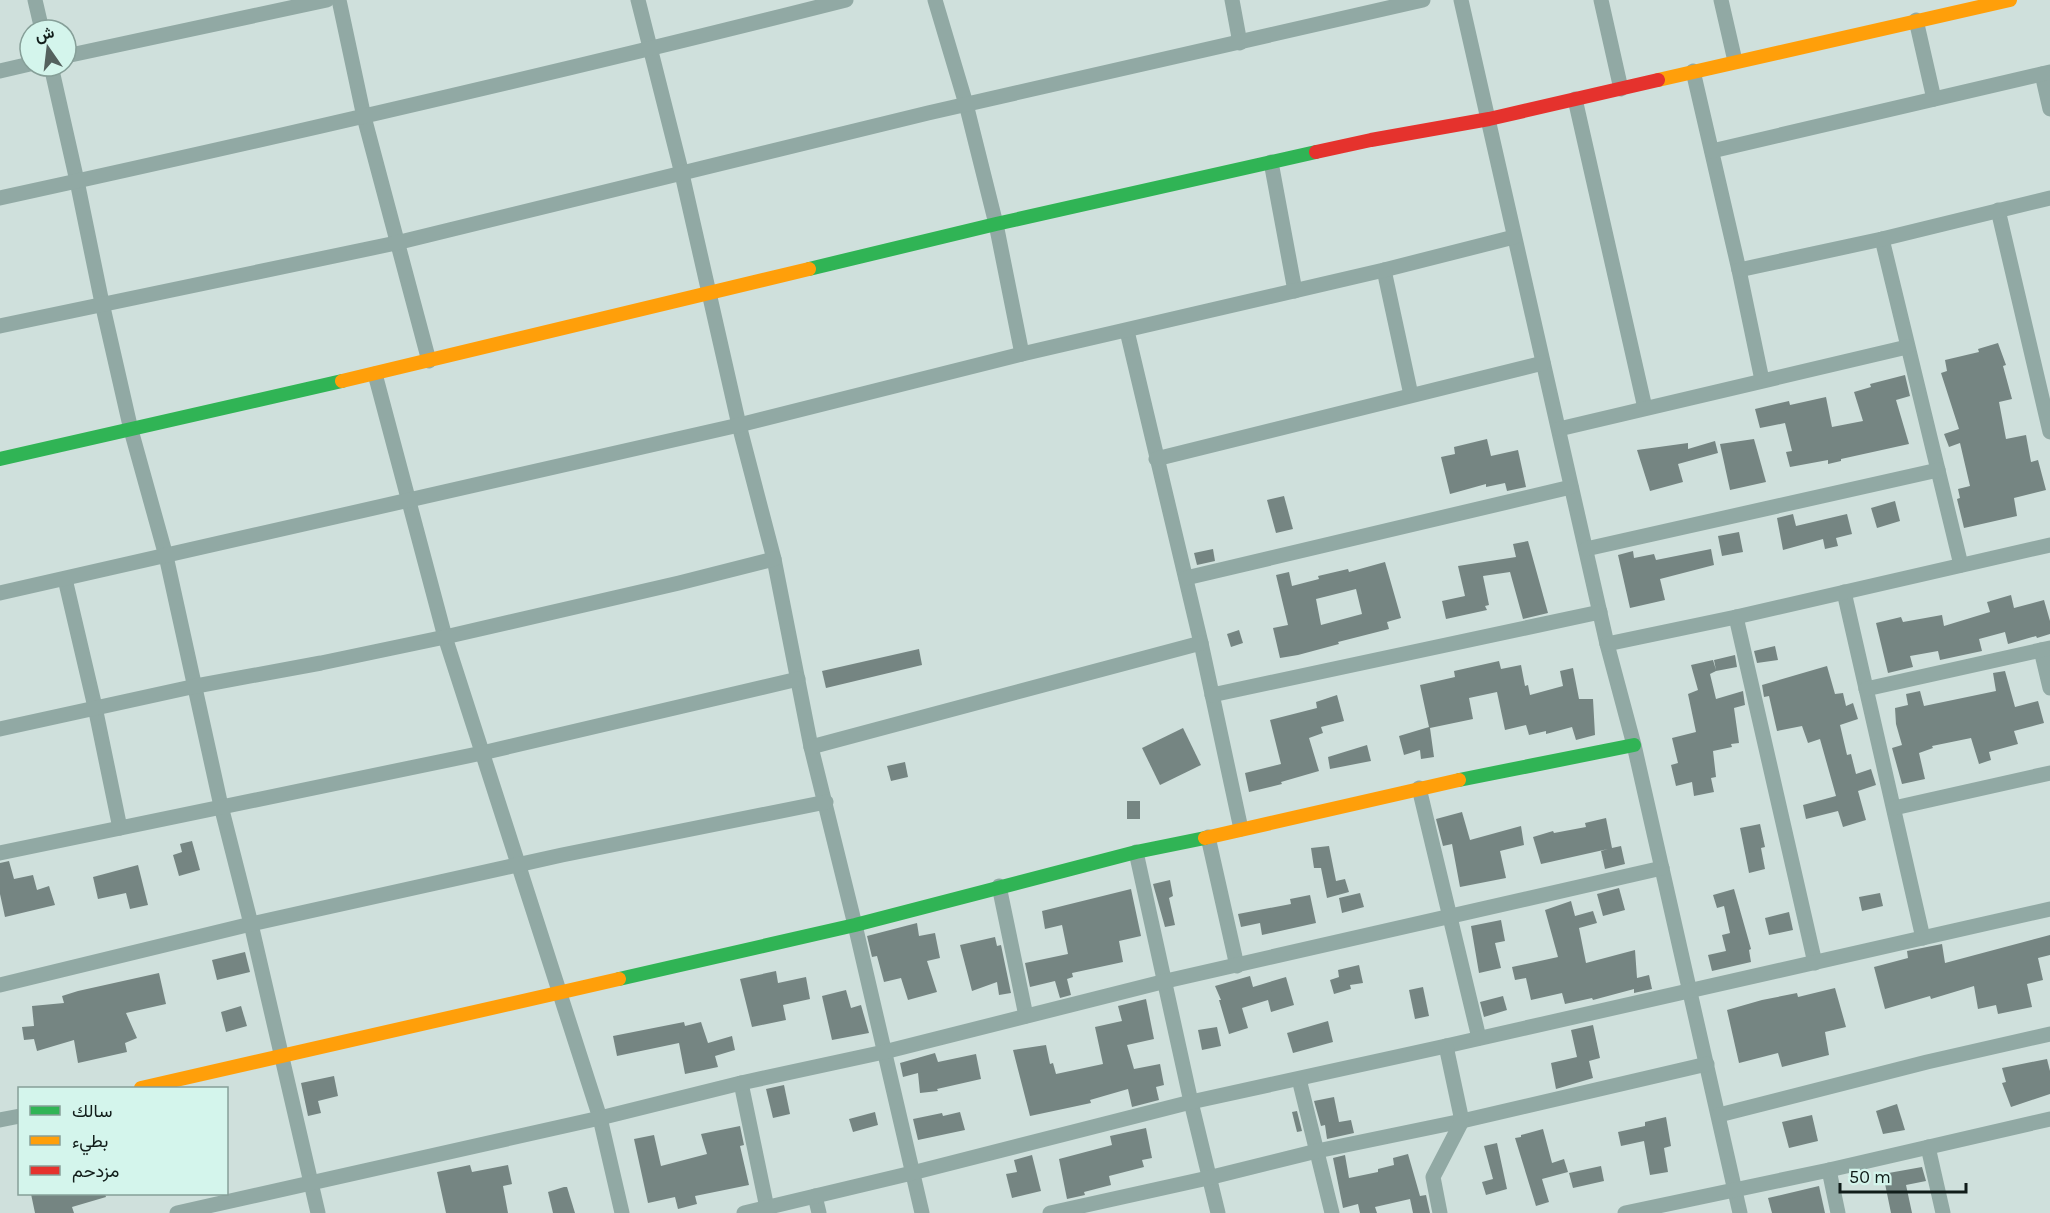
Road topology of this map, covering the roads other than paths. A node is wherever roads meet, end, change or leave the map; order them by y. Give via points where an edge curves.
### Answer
1 (35, 0) edge
2 (327, 0) edge
3 (339, 0) edge
4 (638, 0) edge
5 (846, 0) edge
6 (935, 0) edge
7 (1232, 0) edge
8 (1423, 0) edge
9 (1461, 0) edge
10 (1601, 0) edge
11 (1721, 0) edge
12 (2010, 0) edge
13 (39, 18) edge
14 (1916, 20) junction
15 (1240, 43) junction
16 (650, 50) junction
17 (78, 53) edge
18 (1735, 61) junction
19 (18, 67) edge
20 (0, 71) edge
21 (1693, 71) junction
22 (2046, 73) edge
23 (54, 78) edge
24 (1621, 89) junction
25 (1575, 99) junction
26 (1935, 99) junction
27 (966, 104) junction
28 (2050, 109) edge
29 (364, 117) junction
30 (1489, 119) junction
31 (1713, 151) junction
32 (1271, 162) junction
33 (682, 174) junction
34 (77, 181) junction
35 (0, 198) edge
36 (2050, 198) edge
37 (1998, 210) junction
38 (996, 224) junction
39 (1514, 237) junction
40 (1882, 239) junction
41 (396, 243) junction
42 (1384, 270) junction
43 (1739, 270) junction
44 (1295, 291) junction
45 (709, 294) junction
46 (102, 303) junction
47 (0, 326) edge
48 (1127, 331) junction
49 (1907, 347) junction
50 (1022, 354) junction
51 (429, 362) junction
52 (1543, 363) junction
53 (375, 374) junction
54 (1762, 380) junction
55 (1411, 395) junction
56 (1645, 408) junction
57 (739, 425) junction
58 (1559, 429) junction
59 (131, 430) junction
60 (2050, 432) edge
61 (0, 459) edge
62 (1156, 459) junction
63 (1938, 470) junction
64 (1571, 487) junction
65 (410, 500) junction
66 (2050, 545) edge
67 (1586, 549) junction
68 (166, 556) junction
69 (774, 559) junction
70 (1961, 565) junction
71 (1186, 578) junction
72 (65, 579) junction
73 (1844, 592) junction
74 (0, 593) edge
75 (1600, 612) junction
76 (1736, 617) junction
77 (445, 638) junction
78 (1202, 643) junction
79 (1607, 644) junction
80 (2045, 649) edge
81 (798, 679) junction
82 (196, 686) junction
83 (2050, 688) edge
84 (1866, 689) junction
85 (1212, 695) junction
86 (95, 707) junction
87 (0, 729) edge
88 (1634, 745) junction
89 (811, 747) junction
90 (482, 753) junction
91 (2050, 773) edge
92 (1419, 789) junction
93 (826, 802) junction
94 (221, 806) junction
95 (1894, 808) junction
96 (120, 828) junction
97 (1242, 829) junction
98 (1208, 837) junction
99 (1136, 852) junction
100 (0, 853) edge
101 (519, 866) junction
102 (1662, 868) junction
103 (999, 886) junction
104 (2050, 909) edge
105 (1449, 916) junction
106 (252, 924) junction
107 (855, 925) junction
108 (1923, 938) junction
109 (1815, 963) junction
110 (1237, 966) junction
111 (1166, 981) junction
112 (0, 985) edge
113 (1689, 991) junction
114 (560, 993) junction
115 (1026, 1016) junction
116 (2050, 1034) edge
117 (1479, 1038) junction
118 (1446, 1046) junction
119 (884, 1052) junction
120 (282, 1055) junction
121 (1707, 1064) junction
122 (1299, 1079) junction
123 (741, 1083) junction
124 (149, 1087) edge
125 (1191, 1102) junction
126 (1719, 1115) junction
127 (18, 1116) edge
128 (600, 1118) junction
129 (2050, 1119) edge
130 (0, 1120) edge
131 (1462, 1121) junction
132 (1928, 1147) junction
133 (1317, 1150) junction
134 (1829, 1170) junction
135 (912, 1173) junction
136 (1208, 1178) junction
137 (311, 1183) junction
138 (1735, 1190) junction
139 (815, 1196) junction
140 (767, 1208) junction
141 (177, 1213) edge
142 (318, 1213) edge
143 (622, 1213) edge
144 (744, 1213) edge
145 (819, 1213) edge
146 (921, 1213) edge
147 (1050, 1213) edge
148 (1218, 1213) edge
149 (1332, 1213) edge
150 (1440, 1213) edge
151 (1624, 1213) edge
152 (1740, 1213) edge
153 (1838, 1213) edge
154 (1943, 1213) edge

1 - 13 street
2 - 17 street
3 - 29 street
4 - 16 street
5 - 16 street
6 - 27 street
7 - 15 street
8 - 15 street
9 - 30 street
10 - 24 street
11 - 18 street
12 - 14 street
14 - 18 street
14 - 26 street
15 - 27 street
16 - 29 street
16 - 33 street
18 - 21 street
19 - 20 street
21 - 24 street
21 - 31 street
22 - 26 street
22 - 28 street
23 - 34 street
24 - 25 street
25 - 30 street
25 - 56 street
26 - 31 street
27 - 33 street
27 - 38 street
29 - 34 street
29 - 41 street
30 - 32 street
30 - 39 street
31 - 43 street
32 - 38 street
32 - 44 street
33 - 41 street
33 - 45 street
34 - 35 street
34 - 46 street
36 - 37 street
37 - 40 street
37 - 60 street
38 - 45 street
38 - 50 street
39 - 42 street
39 - 52 street
40 - 43 street
40 - 49 street
41 - 46 street
41 - 51 street
42 - 44 street
42 - 55 street
43 - 54 street
44 - 48 street
45 - 51 street
45 - 57 street
46 - 47 street
46 - 59 street
48 - 50 street
48 - 62 street
49 - 54 street
49 - 63 street
50 - 57 street
51 - 53 street
52 - 55 street
52 - 58 street
53 - 59 street
53 - 65 street
54 - 56 street
55 - 62 street
56 - 58 street
57 - 65 street
57 - 69 street
58 - 64 street
59 - 61 street
59 - 68 street
62 - 71 street
63 - 67 street
63 - 70 street
64 - 67 street
64 - 71 street
65 - 68 street
65 - 77 street
66 - 70 street
67 - 75 street
68 - 72 street
68 - 82 street
69 - 77 street
69 - 81 street
70 - 73 street
71 - 78 street
72 - 74 street
72 - 86 street
73 - 76 street
73 - 84 street
75 - 79 street
75 - 85 street
76 - 79 street
76 - 109 street
77 - 82 street
77 - 90 street
78 - 85 street
78 - 89 street
79 - 88 street
80 - 83 street
80 - 84 street
81 - 89 street
81 - 90 street
82 - 86 street
82 - 94 street
84 - 95 street
85 - 97 street
86 - 87 street
86 - 96 street
88 - 92 street
88 - 102 street
89 - 93 street
90 - 94 street
90 - 101 street
91 - 95 street
92 - 97 street
92 - 105 street
93 - 101 street
93 - 107 street
94 - 96 street
94 - 106 street
95 - 108 street
96 - 100 street
97 - 98 street
98 - 99 street
98 - 110 street
99 - 103 street
99 - 111 street
101 - 106 street
101 - 114 street
102 - 105 street
102 - 113 street
103 - 107 street
103 - 115 street
104 - 108 street
105 - 110 street
105 - 117 street
106 - 112 street
106 - 120 street
107 - 114 street
107 - 119 street
108 - 109 street
109 - 113 street
110 - 111 street
111 - 115 street
111 - 125 street
113 - 117 street
113 - 121 street
114 - 120 street
114 - 128 street
115 - 119 street
116 - 126 street
117 - 118 street
118 - 122 street
118 - 131 street
119 - 123 street
119 - 135 street
120 - 124 street
120 - 137 street
121 - 126 street
121 - 131 street
122 - 125 street
122 - 133 street
123 - 128 street
123 - 140 street
125 - 135 street
125 - 136 street
126 - 138 street
127 - 130 street
128 - 137 street
128 - 143 street
129 - 132 street
131 - 133 street
131 - 150 street via 1434,1177
132 - 134 street
132 - 154 street
133 - 136 street
133 - 149 street
134 - 138 street
134 - 153 street
135 - 139 street
135 - 146 street
136 - 147 street
136 - 148 street
137 - 141 street
137 - 142 street
138 - 151 street
138 - 152 street
139 - 140 street
139 - 145 street
140 - 144 street

